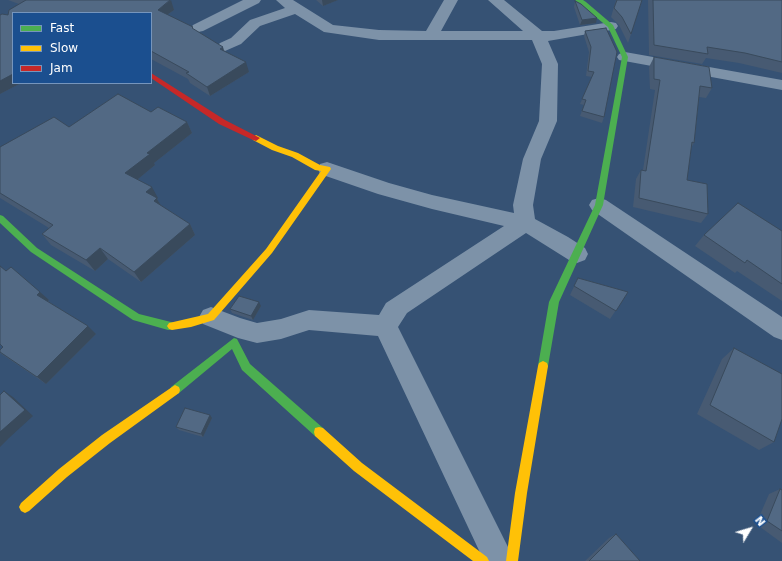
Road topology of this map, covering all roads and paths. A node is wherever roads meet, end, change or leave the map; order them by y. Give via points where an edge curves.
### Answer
1 (254, 0) edge
2 (451, 0) edge
3 (494, 0) edge
4 (583, 1) edge
5 (289, 4) edge
6 (611, 26) junction
7 (198, 28) dead end
8 (431, 35) junction
9 (538, 36) junction
10 (225, 46) dead end
11 (625, 57) junction
12 (152, 76) edge
13 (782, 85) edge
14 (327, 169) junction
15 (599, 205) junction
16 (0, 218) edge
17 (525, 223) junction
18 (577, 254) junction
19 (393, 314) junction
20 (211, 317) junction
21 (782, 330) edge
22 (25, 507) dead end
23 (483, 561) edge
24 (500, 561) edge
25 (512, 561) edge

1 - 7 street
2 - 8 street
3 - 9 street
4 - 6 street
5 - 8 street via 329,29 379,35
5 - 10 street via 255,23 236,41
6 - 9 street via 554,36
6 - 11 street
8 - 9 street
9 - 17 street via 550,64 548,121 532,159 523,205
11 - 13 street
11 - 15 street
12 - 14 street via 222,122 318,168
14 - 17 street via 432,202
14 - 20 street via 269,251
15 - 18 street
15 - 21 street
16 - 20 street via 34,250 136,317 168,326
17 - 18 street
17 - 19 street
18 - 25 street via 554,302 521,493
19 - 20 street via 309,320 257,333
19 - 24 street
22 - 23 street via 69,468 171,393 234,342 246,367 358,467

